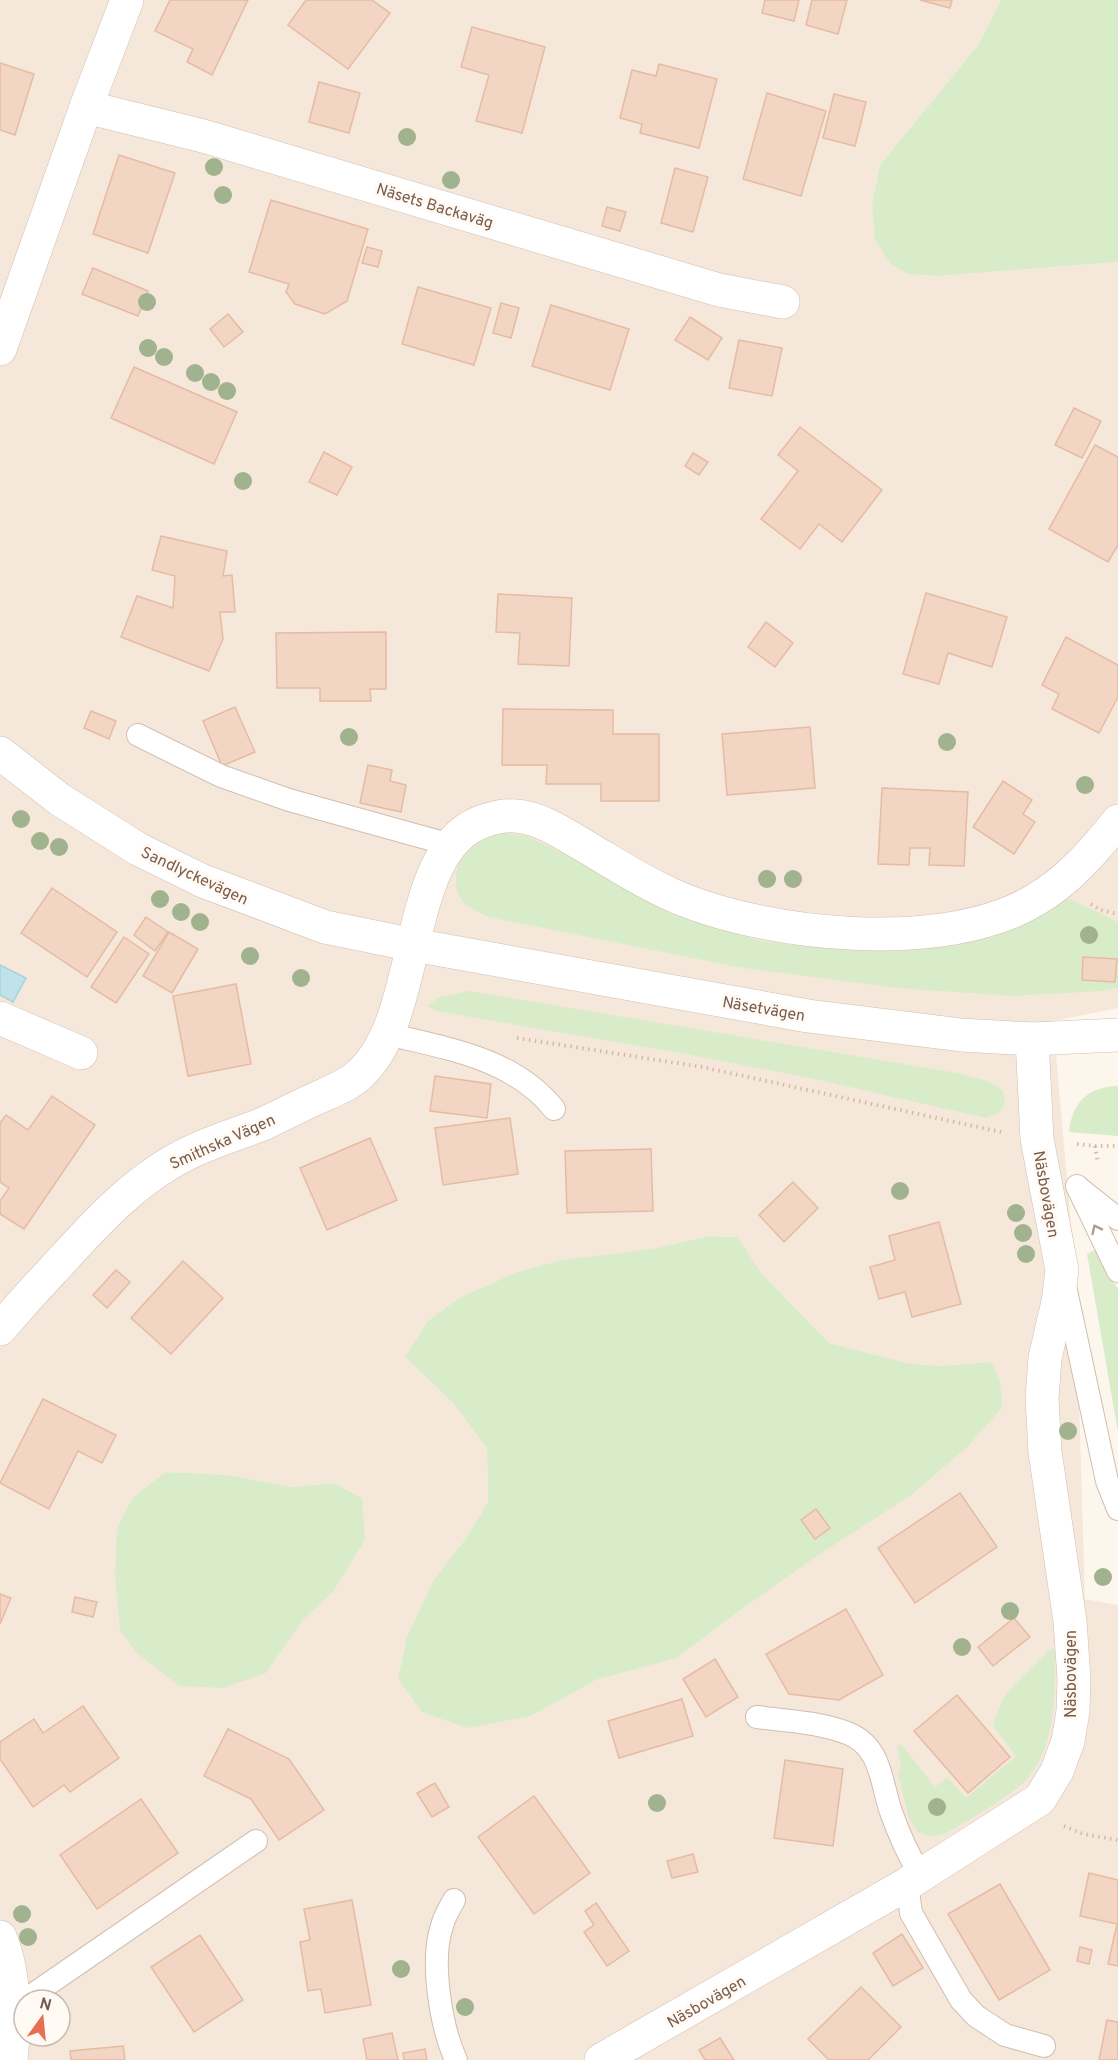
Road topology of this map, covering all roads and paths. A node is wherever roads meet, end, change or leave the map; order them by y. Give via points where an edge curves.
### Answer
1 (127, 0) edge
2 (86, 107) junction
3 (783, 302) dead end
4 (0, 349) edge
5 (138, 735) dead end
6 (0, 753) edge
7 (1118, 821) edge
8 (450, 844) junction
9 (414, 945) junction
10 (0, 1018) edge
11 (388, 1034) junction
12 (1118, 1035) edge
13 (513, 1037) dead end
14 (1032, 1039) junction
15 (81, 1053) dead end
16 (554, 1109) dead end
17 (1037, 1139) junction
18 (1118, 1146) edge
19 (1061, 1186) junction
20 (1118, 1219) edge
21 (1062, 1270) junction
22 (1118, 1271) edge
23 (0, 1329) edge
24 (1118, 1509) edge
25 (757, 1717) dead end
26 (1040, 1799) junction
27 (1118, 1840) edge
28 (256, 1841) dead end
29 (914, 1880) junction
30 (454, 1900) dead end
31 (0, 1937) edge
32 (14, 1988) edge
33 (43, 1988) edge
34 (1044, 2046) dead end
35 (456, 2060) edge
36 (602, 2060) edge

1 - 2 street
2 - 3 street, Näsets Backaväg via 203,136 719,290
2 - 4 street
5 - 8 lane via 243,784
6 - 9 street, Sandlyckevägen via 59,799 138,849 203,881 325,927
7 - 8 street via 1064,880 1033,902 958,928 914,933 810,931 717,911 649,883 552,827 513,815 485,820 458,834
8 - 9 street, Smithska Vägen via 425,897
9 - 11 street, Smithska Vägen
9 - 14 street, Näsetvägen via 808,1016 961,1035
10 - 15 street
11 - 16 lane via 500,1066 526,1081
11 - 23 street, Smithska Vägen via 360,1074 342,1086 194,1150 126,1193
12 - 14 street, Näsetvägen
13 - 17 path via 702,1067
14 - 17 street, Näsbovägen
17 - 18 path
17 - 19 street, Näsbovägen
19 - 20 lane
19 - 21 street, Näsbovägen
22 -> 19 lane
21 - 24 lane via 1107,1481
21 - 26 street, Näsbovägen via 1045,1358 1042,1398 1045,1452 1070,1621 1073,1711 1057,1771
25 - 29 lane via 849,1733 867,1745 879,1764
26 - 27 path via 1065,1827
26 - 29 street, Näsbovägen
28 - 33 lane
29 - 34 lane via 911,1913 961,2000 1005,2036
29 - 36 street, Näsbovägen
30 - 35 lane via 442,1926 437,1953 439,1998
31 - 32 street

